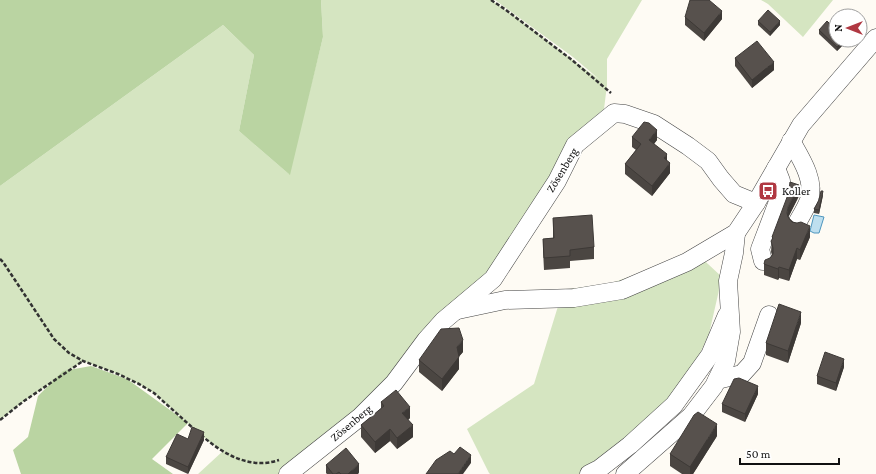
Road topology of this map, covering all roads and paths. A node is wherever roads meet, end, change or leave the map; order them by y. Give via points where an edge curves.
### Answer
1 (492, 0) edge
2 (876, 38) edge
3 (611, 93) dead end
4 (791, 141) junction
5 (776, 168) junction
6 (756, 203) junction
7 (797, 223) edge
8 (736, 233) junction
9 (0, 259) edge
10 (763, 261) edge
11 (493, 279) junction
12 (504, 300) junction
13 (730, 308) junction
14 (455, 311) junction
15 (769, 315) dead end
16 (83, 361) junction
17 (717, 380) junction
18 (0, 420) edge
19 (285, 467) edge
20 (589, 474) edge
21 (626, 474) edge

1 - 3 path
2 - 4 street, Zösenberg via 801,125
4 - 5 street, Zösenberg
4 - 7 street via 804,165 811,186 809,200
5 - 6 street, Zösenberg
5 - 10 street via 781,181 779,199 760,249
6 - 8 street, Zösenberg
6 - 11 street, Zösenberg via 734,194 708,161 654,124 614,113 575,146 556,181
8 - 12 street, Zösenberg via 687,262 622,290 574,298
8 - 13 street, Zösenberg via 728,281
9 - 16 path via 54,339 69,353
11 - 12 street
11 - 14 street, Zösenberg
12 - 14 street, Zösenberg
13 - 17 street, Zösenberg via 731,332 726,361
13 - 20 street, Zösenberg via 710,355 674,405 630,445
14 - 19 street, Zösenberg via 426,340 394,383 360,417
15 - 17 street via 752,363 742,374
16 - 18 path
16 - 19 path via 118,374 154,393 208,441 235,458 258,464 276,461
17 - 21 street, Zösenberg via 691,416

